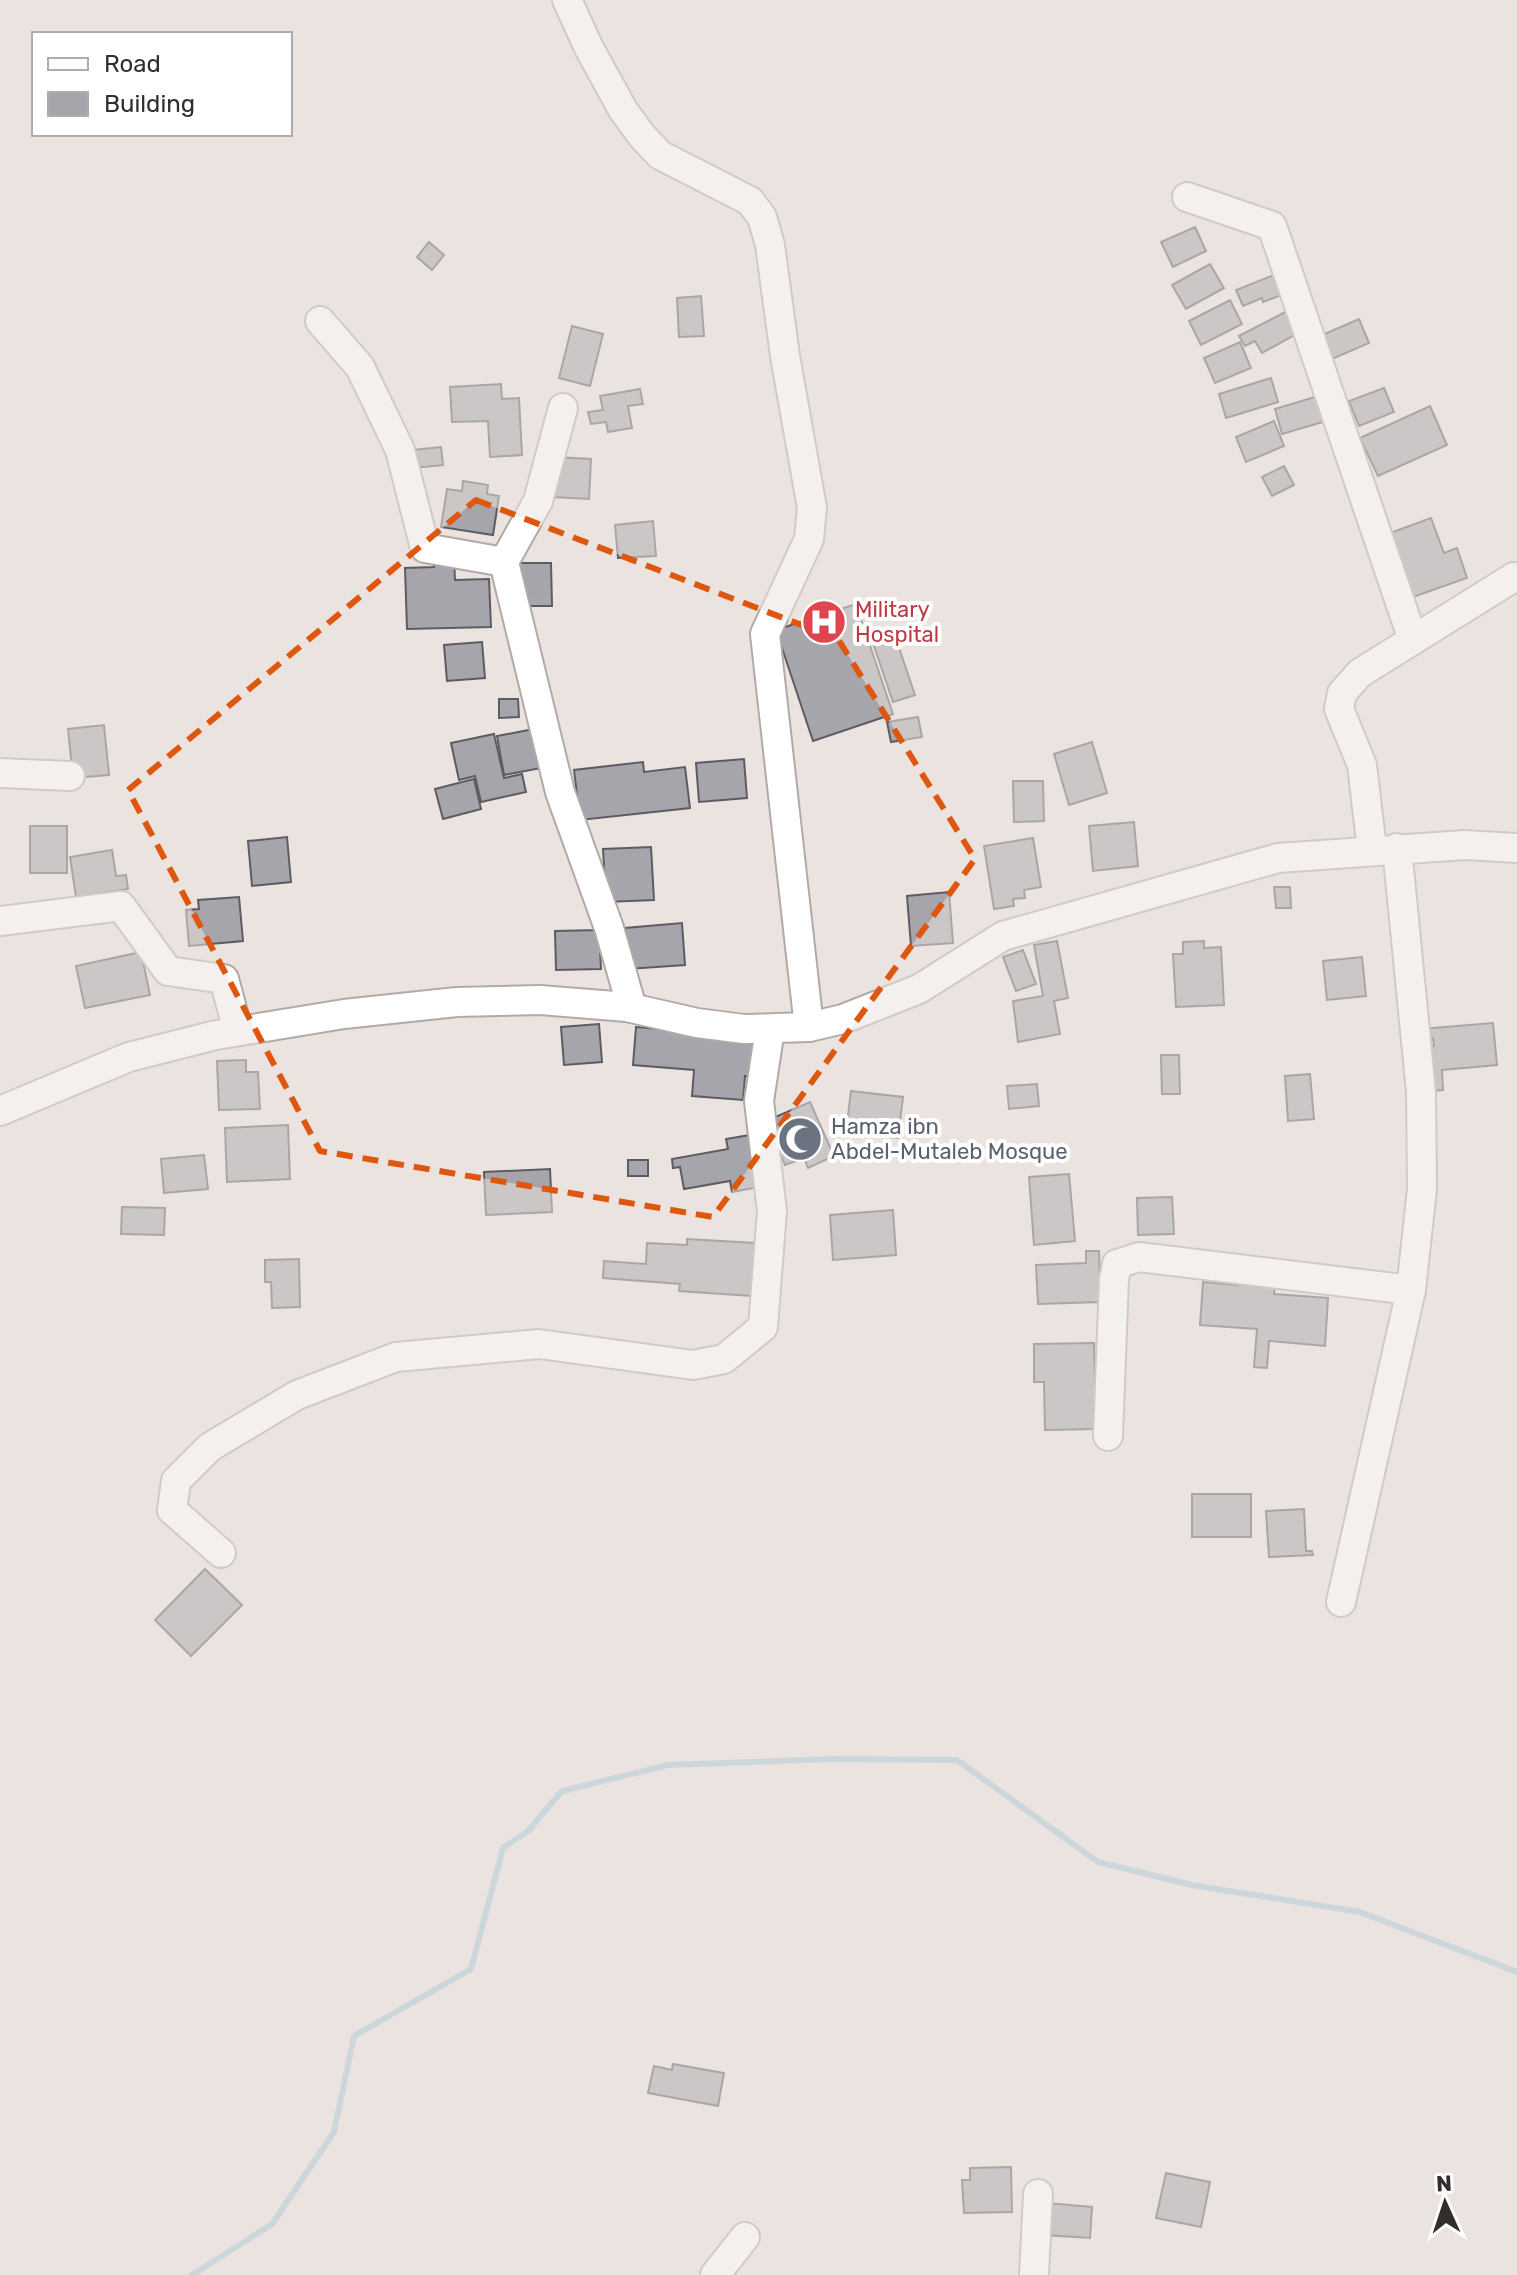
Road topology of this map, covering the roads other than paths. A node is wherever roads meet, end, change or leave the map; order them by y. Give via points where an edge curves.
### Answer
1 (567, 0) edge
2 (1187, 197) dead end
3 (320, 321) dead end
4 (563, 408) dead end
5 (504, 562) junction
6 (1514, 577) dead end
7 (1413, 640) junction
8 (0, 773) edge
9 (70, 776) dead end
10 (1517, 848) edge
11 (1384, 849) junction
12 (0, 921) edge
13 (632, 1008) junction
14 (809, 1027) junction
15 (770, 1029) junction
16 (238, 1031) junction
17 (0, 1111) edge
18 (1411, 1290) junction
19 (1108, 1436) dead end
20 (221, 1553) dead end
21 (1341, 1602) dead end
22 (1038, 2194) dead end
23 (745, 2237) dead end
24 (715, 2275) edge
25 (1034, 2275) edge

1 - 14 street via 595,61 642,136 660,155 750,201 762,217 770,245 812,508 809,539 765,634
2 - 7 street via 1272,226
3 - 5 street via 360,367 400,450 425,548
4 - 5 street via 538,501
5 - 13 street via 560,792
6 - 7 street
7 - 11 street via 1360,673 1342,693 1339,709 1362,765
8 - 9 street
10 - 11 street
11 - 14 street via 1278,858 1003,936 919,989
11 - 18 street via 1421,1092 1422,1189
12 - 16 street via 121,906 168,971 224,979
13 - 15 street via 697,1023
13 - 16 street via 540,1000 457,1002
14 - 15 street
15 - 20 street via 759,1101 772,1211 763,1327 724,1359 693,1365 539,1344 396,1357 297,1395 210,1447 176,1481 172,1510
16 - 17 street via 129,1057
18 - 19 street via 1139,1257 1117,1264
18 - 21 street
22 - 25 street
23 - 24 street

